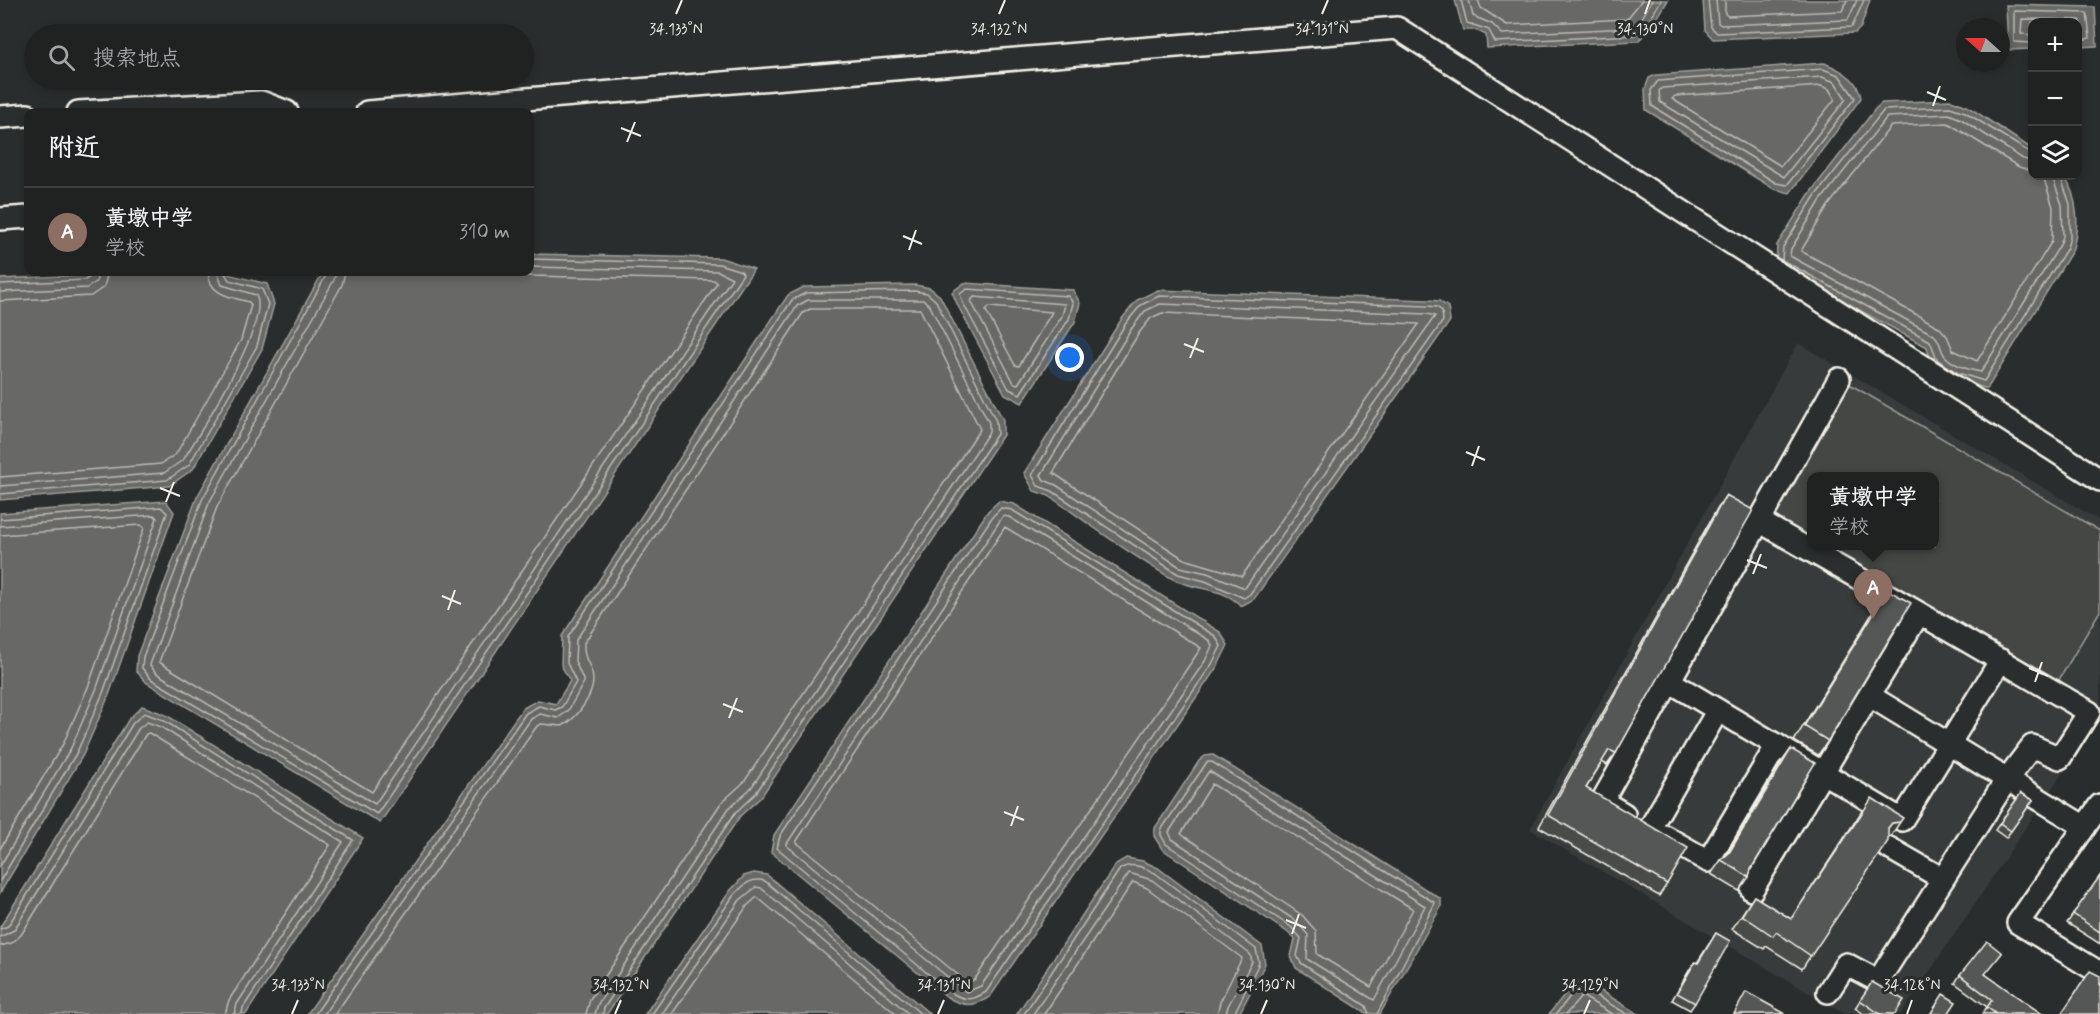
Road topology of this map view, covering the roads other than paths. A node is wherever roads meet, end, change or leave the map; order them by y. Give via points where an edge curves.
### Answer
1 (151, 108) edge
2 (277, 108) edge
3 (416, 108) edge
4 (24, 115) edge
5 (0, 117) edge
6 (24, 217) edge
7 (0, 219) edge
8 (1839, 379) dead end
9 (2100, 480) edge
10 (1759, 521) junction
11 (1807, 549) edge
12 (1809, 550) edge
13 (1919, 613) junction
14 (2001, 660) junction
15 (1669, 681) junction
16 (1870, 696) junction
17 (1718, 710) junction
18 (1949, 744) junction
19 (1777, 745) junction
20 (1823, 772) junction
21 (2007, 779) junction
22 (2100, 805) edge
23 (2085, 827) junction
24 (1650, 828) junction
25 (1889, 848) edge
26 (1943, 879) junction
27 (1752, 890) edge
28 (2100, 973) edge
29 (1828, 992) dead end

1 - 2 street via 261,102
3 - 9 street via 1397,28
4 - 5 street
6 - 7 street
8 - 10 street
10 - 11 street
10 - 15 street
12 - 13 street
13 - 14 street
13 - 16 street
14 - 18 street
14 - 21 street via 2089,712 2060,758 2032,746
15 - 17 street
15 - 24 street via 1602,801
16 - 18 street
16 - 20 street
17 - 19 street
17 - 24 street
18 - 20 street via 1902,820
18 - 21 street
19 - 20 street
19 - 24 street via 1708,861
20 - 27 street
21 - 23 street
21 - 26 street
22 - 23 street
23 - 28 street via 2018,923
25 - 26 street
26 - 29 street via 1878,981 1846,964

